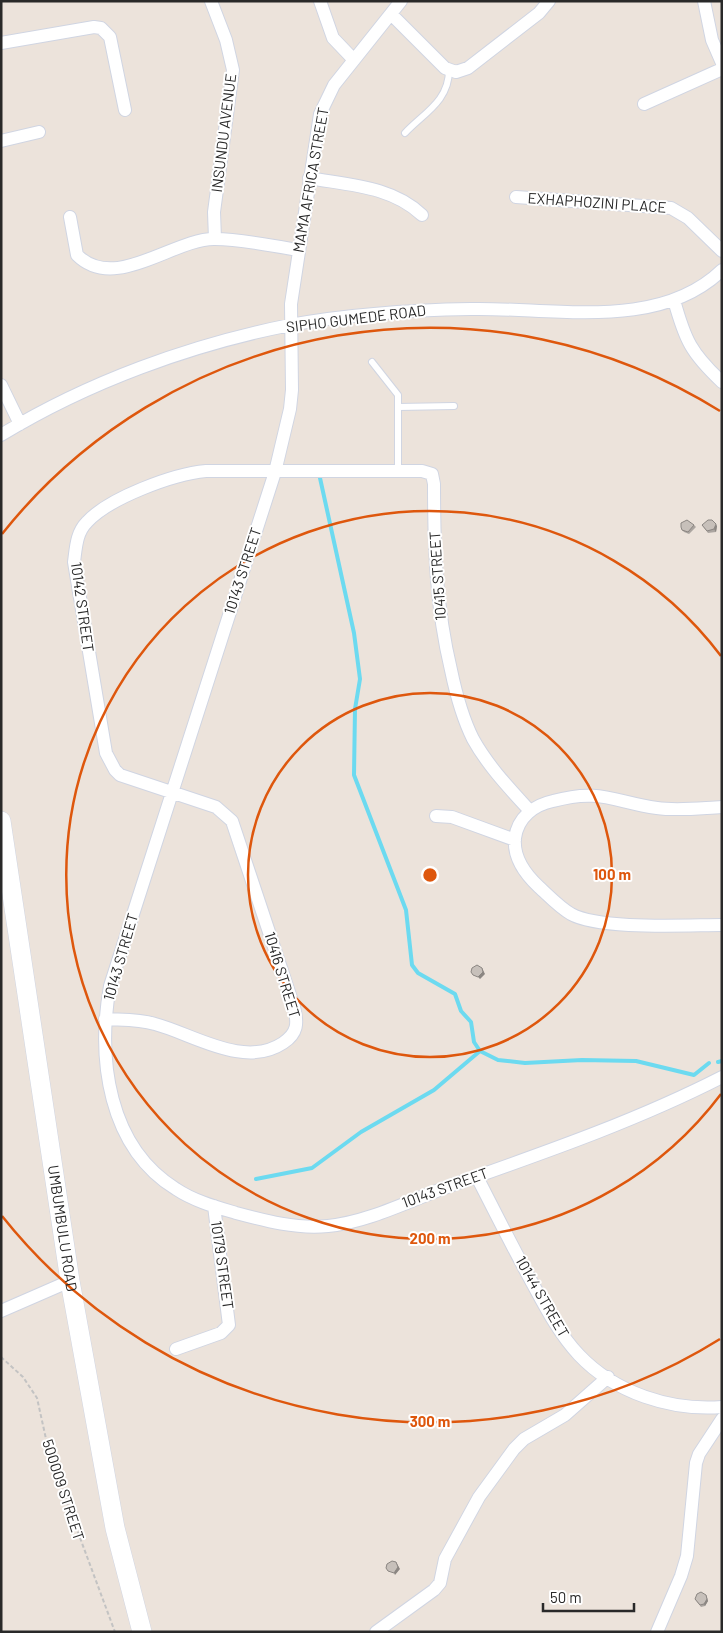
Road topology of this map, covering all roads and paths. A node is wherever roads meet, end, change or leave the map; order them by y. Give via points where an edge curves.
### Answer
1 (211, 1) edge
2 (320, 1) edge
3 (401, 1) edge
4 (549, 1) edge
5 (704, 1) edge
6 (392, 14) junction
7 (1, 43) edge
8 (354, 60) junction
9 (722, 63) edge
10 (722, 68) edge
11 (449, 70) junction
12 (644, 104) dead end
13 (125, 110) dead end
14 (39, 132) dead end
15 (405, 133) dead end
16 (1, 141) edge
17 (309, 178) junction
18 (516, 197) dead end
19 (422, 215) dead end
20 (70, 217) dead end
21 (214, 239) junction
22 (298, 250) junction
23 (722, 251) edge
24 (722, 270) edge
25 (674, 300) junction
26 (290, 325) junction
27 (372, 362) dead end
28 (722, 382) edge
29 (1, 385) edge
30 (454, 406) dead end
31 (398, 407) junction
32 (20, 424) junction
33 (1, 436) edge
34 (398, 471) junction
35 (275, 472) junction
36 (172, 791) junction
37 (722, 807) edge
38 (530, 811) junction
39 (436, 816) dead end
40 (1, 821) edge
41 (515, 840) junction
42 (722, 925) edge
43 (105, 1019) junction
44 (722, 1077) edge
45 (477, 1177) junction
46 (214, 1206) junction
47 (70, 1281) junction
48 (1, 1311) edge
49 (176, 1350) dead end
50 (1, 1357) edge
51 (608, 1377) junction
52 (722, 1407) edge
53 (722, 1419) edge
54 (115, 1632) edge
55 (142, 1632) edge
56 (376, 1632) edge
57 (657, 1632) edge

1 - 21 street, INSUNDU AVENUE via 233,70 214,212
2 - 8 street via 333,38
3 - 6 street, MAMA AFRICA STREET
4 - 11 street via 539,13 468,68 456,72
5 - 9 street via 712,40
6 - 8 street, MAMA AFRICA STREET
6 - 11 street
7 - 13 street via 101,28 110,37
8 - 17 street, MAMA AFRICA STREET via 324,102
10 - 12 street
11 - 15 lane via 447,89 436,106
14 - 16 street
17 - 19 street via 389,193
17 - 22 street, MAMA AFRICA STREET
18 - 23 street, EXHAPHOZINI PLACE via 671,208 688,218
20 - 21 street via 77,255 95,266 130,266 192,243
21 - 22 street
22 - 26 street, MAMA AFRICA STREET
24 - 25 street, SIPHO GUMEDE ROAD via 707,283
25 - 26 street, SIPHO GUMEDE ROAD via 625,311 418,310
25 - 28 street via 691,350
26 - 32 street, SIPHO GUMEDE ROAD via 174,356 66,400
26 - 35 street, 10143 STREET via 291,400
27 - 31 lane via 397,393
29 - 32 street
30 - 31 lane
31 - 34 lane
32 - 33 street, SIPHO GUMEDE ROAD
34 - 35 street, 10415 STREET
34 - 38 street, 10415 STREET via 429,472 434,479 435,578 444,641 458,702 480,750
35 - 36 street, 10143 STREET
35 - 36 street, 10142 STREET via 206,471 177,475 117,501 86,522 79,534 74,562 106,753 120,775
36 - 43 street, 10143 STREET via 114,972
36 - 43 street, 10416 STREET via 216,807 232,821 294,1007 297,1026 293,1035 277,1047 249,1052 232,1050 145,1021
37 - 38 street via 658,808 586,794 552,801
38 - 41 street via 518,828
39 - 41 street via 452,817
40 - 47 main road, UMBUMBULU ROAD
41 - 42 street via 518,859 524,870 572,914 615,924
43 - 46 street, 10143 STREET via 109,1084 127,1138 147,1165 176,1190
44 - 45 street, 10143 STREET via 652,1110
45 - 46 street, 10143 STREET via 361,1218 327,1226 288,1225
45 - 51 street, 10144 STREET via 560,1331 580,1356
46 - 49 street, 10179 STREET via 229,1325 221,1333
47 - 48 street
47 - 55 main road, UMBUMBULU ROAD via 115,1528
50 - 54 path, 500009 STREET via 23,1377 37,1398 50,1457
51 - 52 street, 10144 STREET via 667,1404
51 - 56 street via 565,1415 524,1439 514,1449 479,1497 449,1551 440,1583
53 - 57 street via 696,1463 687,1556

